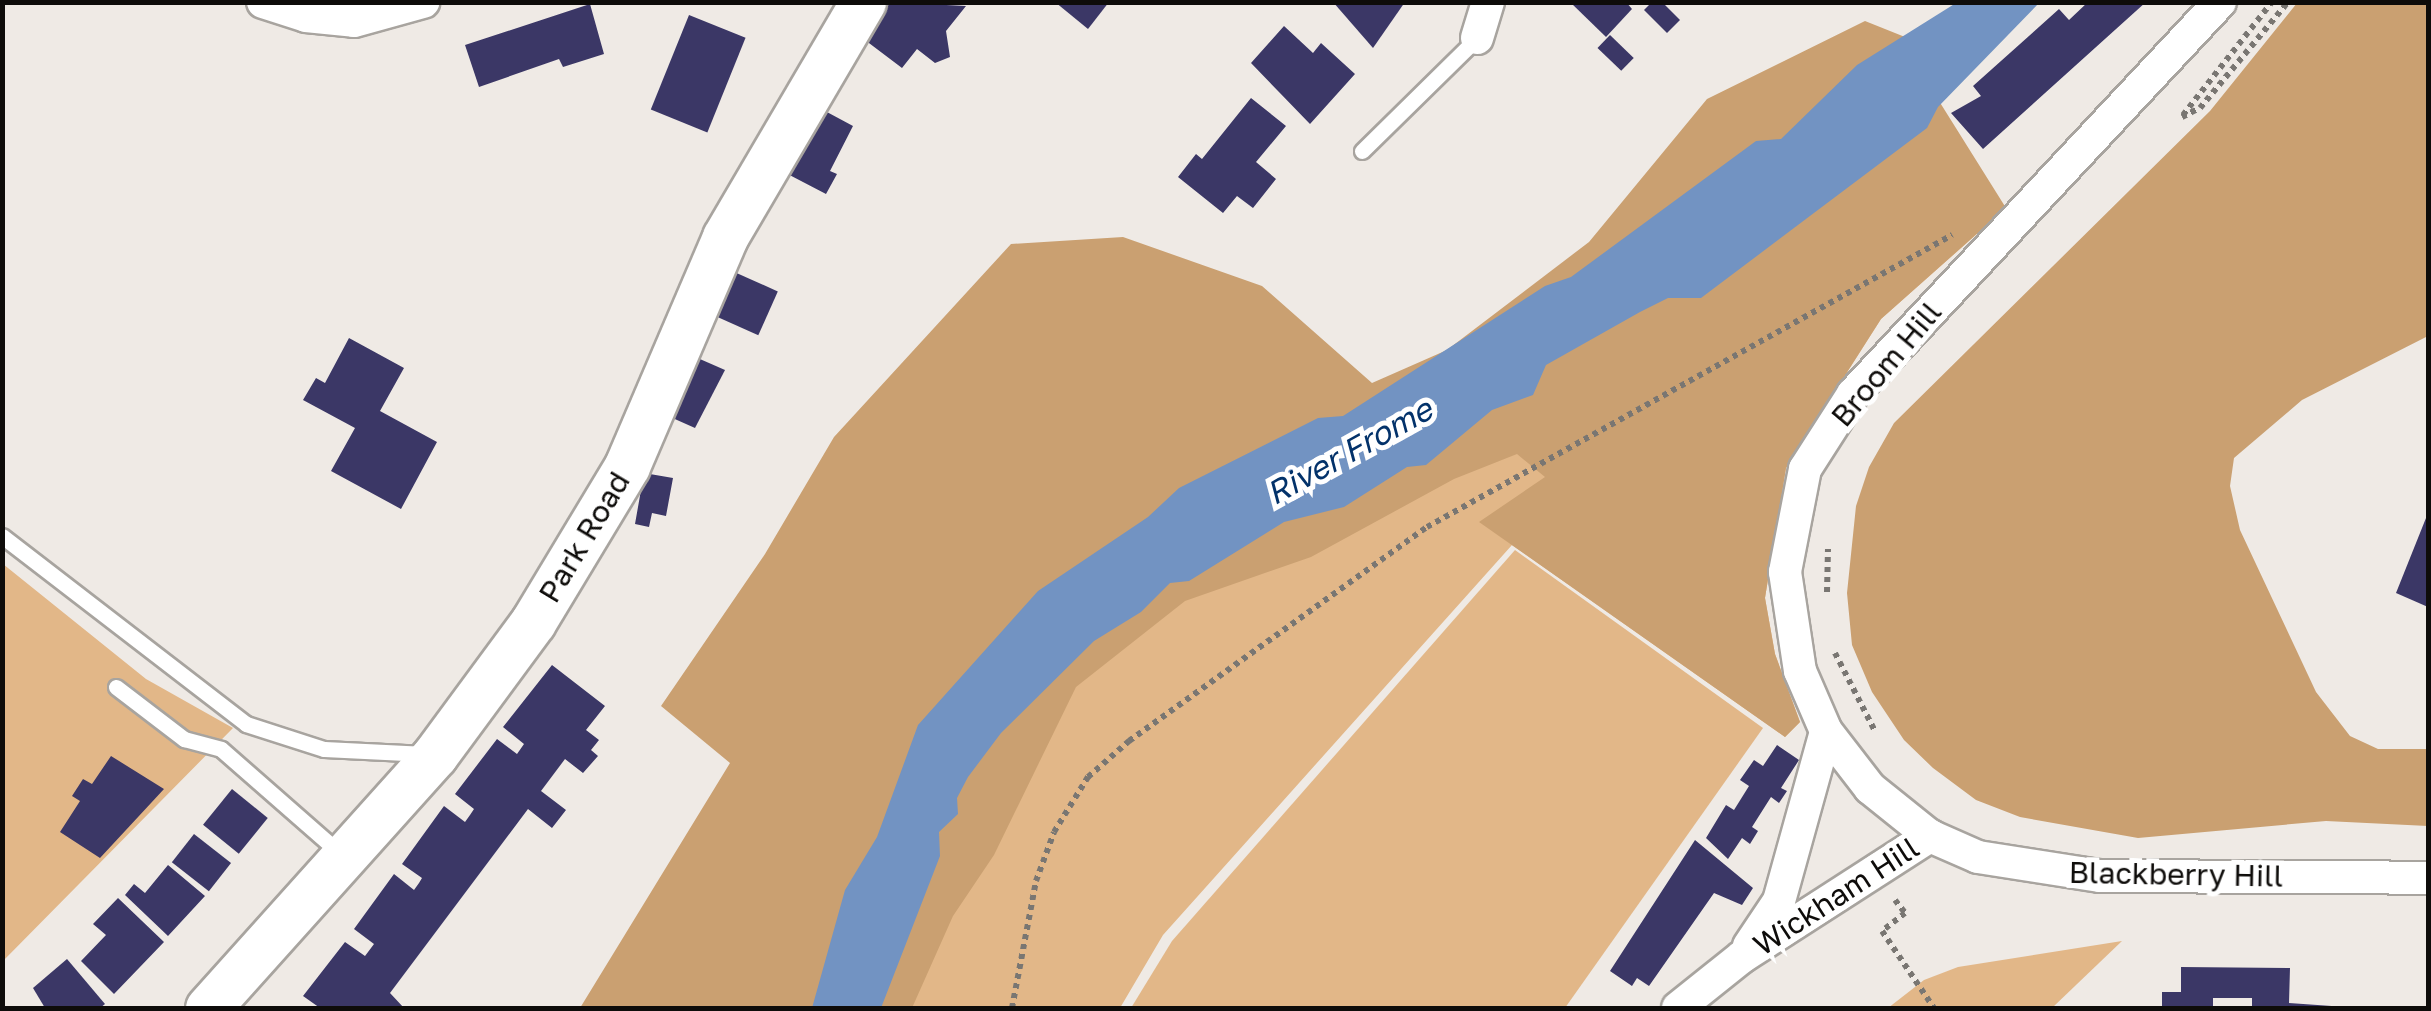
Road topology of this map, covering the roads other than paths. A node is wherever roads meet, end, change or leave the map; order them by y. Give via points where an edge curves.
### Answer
1 (263, 2) edge
2 (423, 2) edge
3 (863, 2) edge
4 (1488, 2) edge
5 (2220, 2) edge
6 (1477, 38) joint
7 (1362, 151) dead end
8 (2, 536) edge
9 (116, 687) dead end
10 (1826, 731) junction
11 (434, 755) junction
12 (1930, 836) junction
13 (346, 859) junction
14 (2428, 878) edge
15 (1742, 957) junction
16 (208, 1008) edge
17 (1678, 1008) edge

1 - 2 street via 354,21
3 - 11 main road, Park Road via 725,236 627,466 580,549
4 - 6 street
5 - 10 street, Broom Hill via 1853,394 1805,469 1785,572 1788,619 1800,670
6 - 7 lane
8 - 11 lane via 246,724 324,748
9 - 13 lane via 184,738 221,749
10 - 12 street, Broom Hill via 1870,788
10 - 15 street, Wickham Hill via 1779,901
11 - 13 main road, Park Road
12 - 14 street, Blackberry Hill via 1978,858 2100,876
12 - 15 street, Wickham Hill
13 - 16 main road, Park Road
15 - 17 street, Wickham Hill

